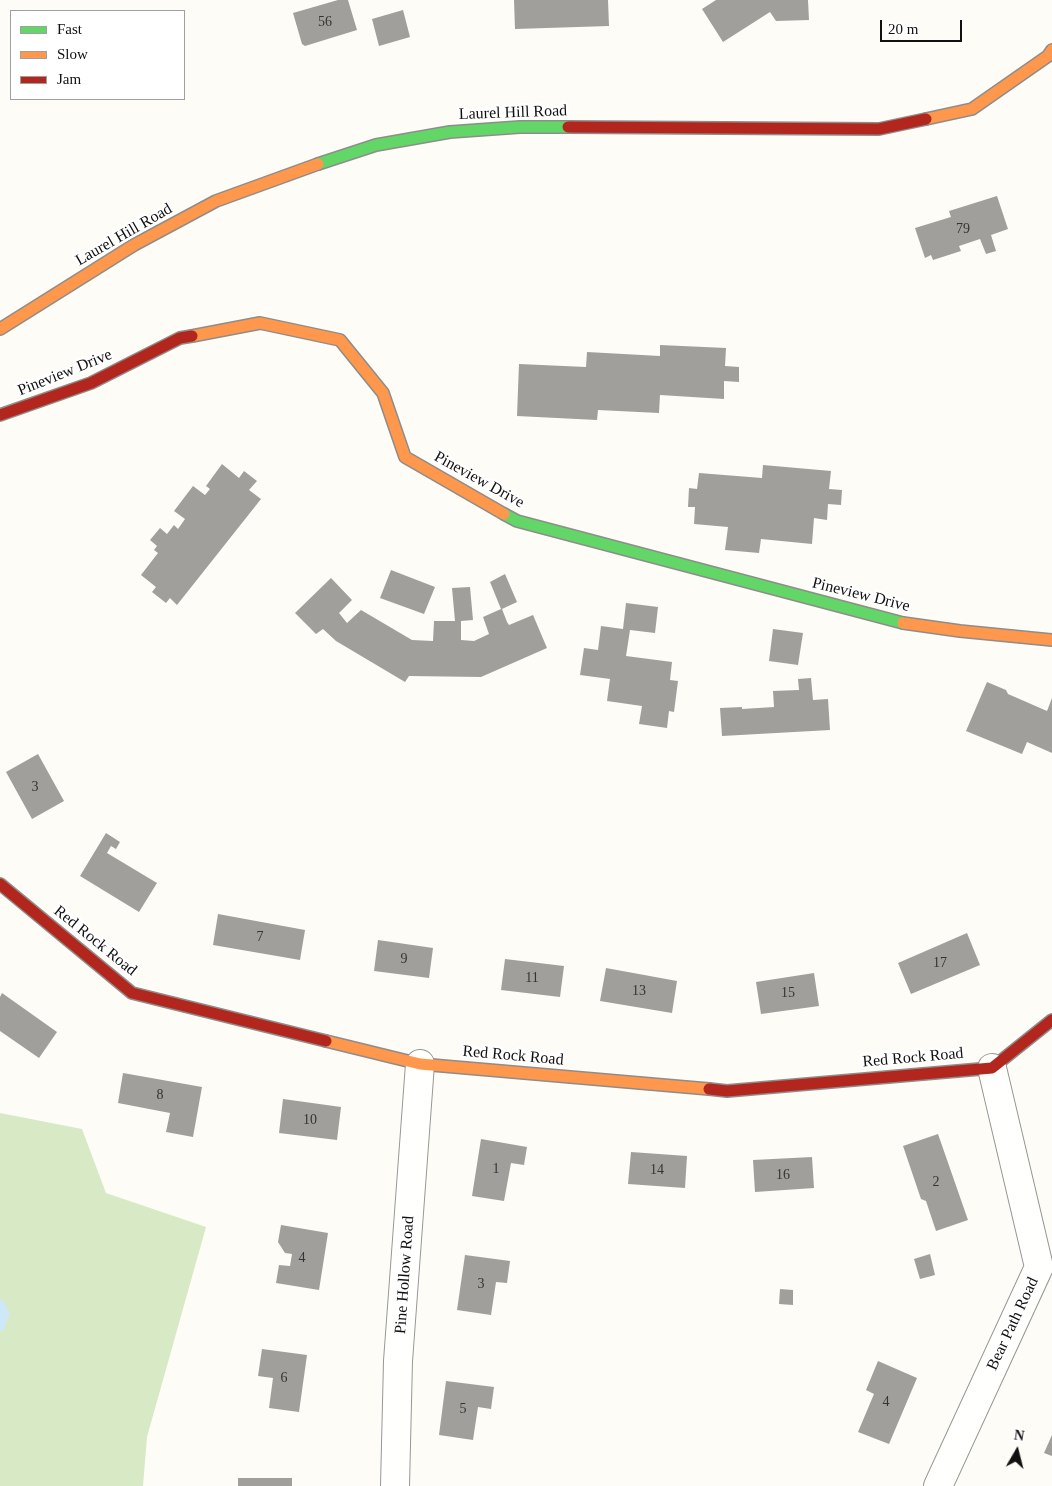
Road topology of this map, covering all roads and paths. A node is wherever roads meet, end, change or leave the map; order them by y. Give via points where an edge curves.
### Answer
1 (1052, 50) edge
2 (0, 329) edge
3 (0, 415) edge
4 (1052, 640) edge
5 (0, 884) edge
6 (1052, 1020) edge
7 (420, 1064) junction
8 (992, 1068) junction
9 (395, 1486) edge
10 (938, 1486) edge

1 - 2 street, Laurel Hill Road via 972,109 879,129 520,127 450,132 376,145 216,202 134,245
3 - 4 street, Pineview Drive via 91,383 180,338 260,323 340,340 383,393 405,457 517,521 895,622
5 - 7 street, Red Rock Road via 132,992
6 - 8 street
7 - 8 street, Red Rock Road via 727,1091
7 - 9 street, Pine Hollow Road via 398,1361
8 - 10 street, Bear Path Road via 1040,1267

